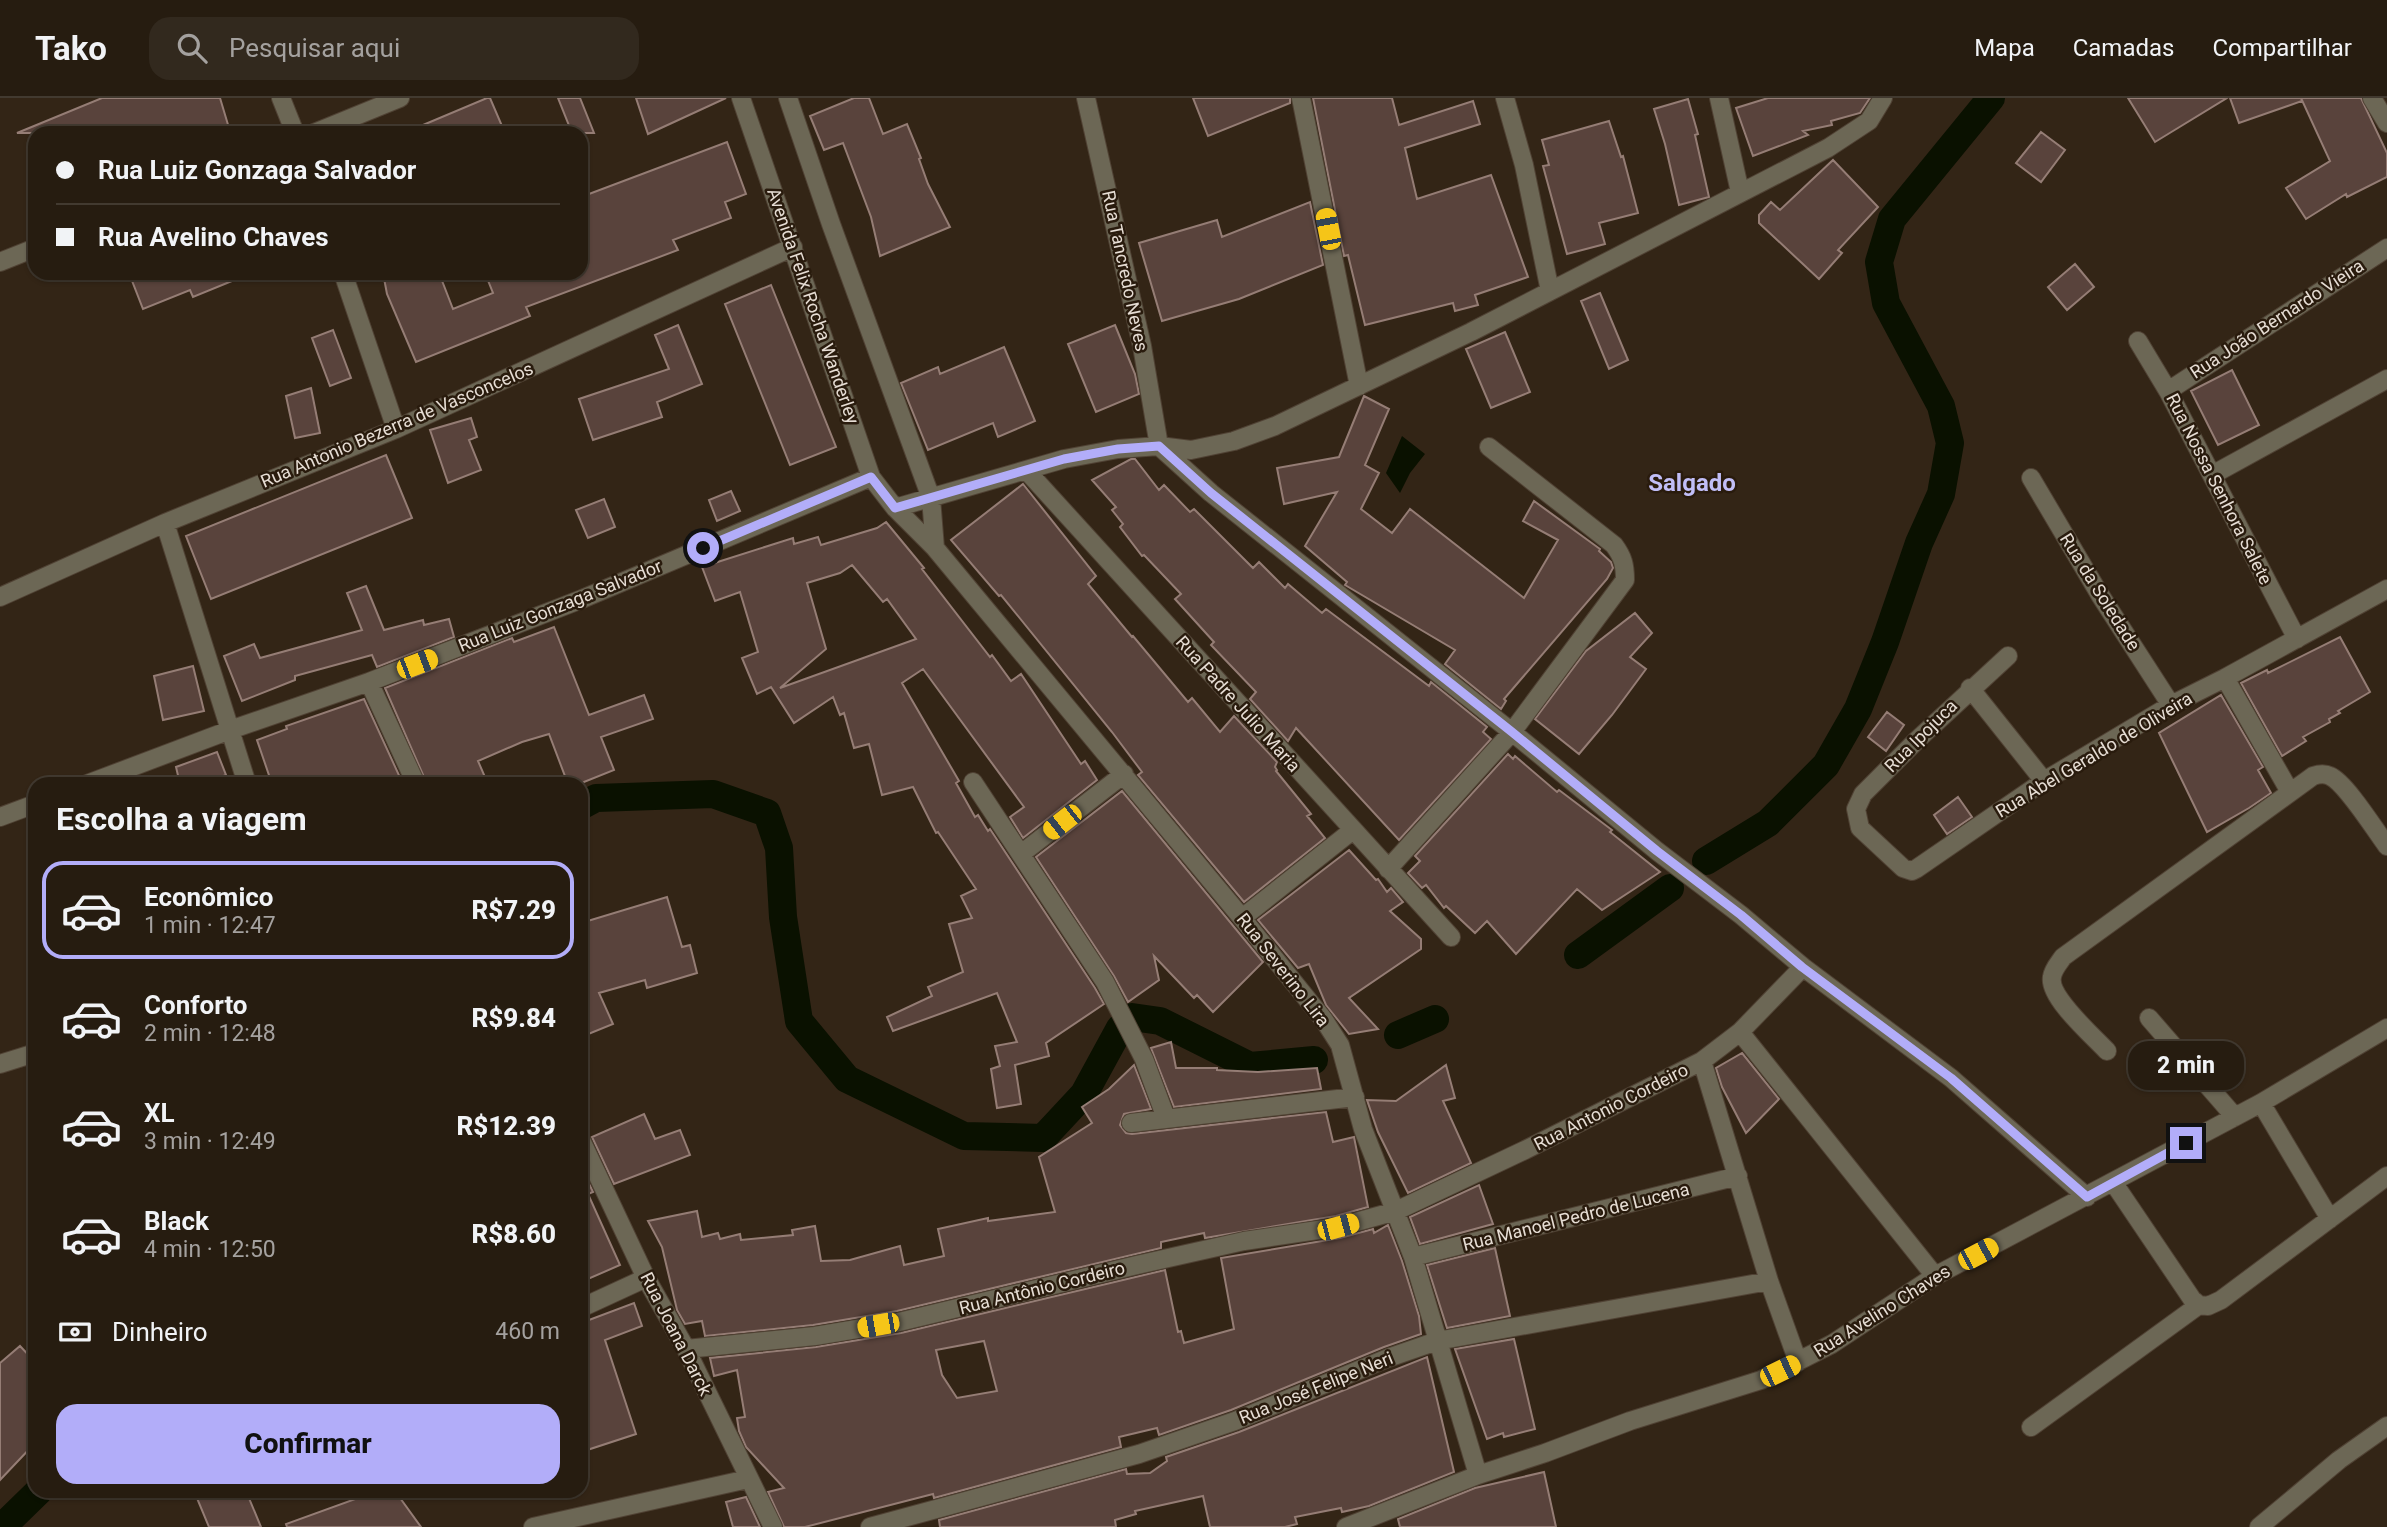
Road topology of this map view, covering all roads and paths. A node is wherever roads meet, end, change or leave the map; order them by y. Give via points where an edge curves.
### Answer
1 (281, 98) edge
2 (400, 98) edge
3 (741, 98) edge
4 (788, 98) edge
5 (1086, 98) edge
6 (1301, 98) edge
7 (1505, 98) edge
8 (1719, 98) edge
9 (1883, 98) edge
10 (2372, 98) edge
11 (2387, 123) edge
12 (292, 126) edge
13 (331, 126) edge
14 (1740, 192) junction
15 (793, 247) junction
16 (2387, 248) edge
17 (28, 251) edge
18 (0, 262) edge
19 (345, 280) edge
20 (1550, 291) junction
21 (2138, 341) dead end
22 (2387, 379) edge
23 (1359, 386) junction
24 (2168, 391) junction
25 (396, 429) junction
26 (1159, 446) junction
27 (1489, 447) dead end
28 (1026, 471) junction
29 (2212, 475) junction
30 (871, 477) junction
31 (2031, 478) dead end
32 (931, 498) junction
33 (895, 508) junction
34 (165, 523) junction
35 (935, 548) junction
36 (2387, 589) edge
37 (0, 597) edge
38 (2297, 639) junction
39 (2008, 656) dead end
40 (2225, 678) junction
41 (369, 682) junction
42 (1970, 688) junction
43 (2171, 705) junction
44 (230, 730) junction
45 (1512, 732) junction
46 (1124, 774) junction
47 (106, 777) edge
48 (245, 777) edge
49 (413, 777) edge
50 (2044, 781) junction
51 (973, 782) dead end
52 (2290, 792) junction
53 (28, 807) edge
54 (0, 817) edge
55 (1353, 830) junction
56 (2387, 846) edge
57 (1021, 854) junction
58 (1388, 869) junction
59 (1916, 869) joint
60 (1242, 918) junction
61 (1451, 937) dead end
62 (1802, 967) junction
63 (2149, 1018) dead end
64 (2387, 1028) edge
65 (1740, 1032) junction
66 (2107, 1051) dead end
67 (28, 1055) edge
68 (1702, 1061) junction
69 (0, 1065) edge
70 (1355, 1097) junction
71 (2261, 1103) junction
72 (2235, 1117) junction
73 (1166, 1118) junction
74 (1131, 1123) dead end
75 (588, 1155) edge
76 (1738, 1176) junction
77 (2387, 1176) edge
78 (2113, 1182) junction
79 (2087, 1197) junction
80 (1396, 1211) junction
81 (2330, 1219) junction
82 (1413, 1257) junction
83 (1935, 1276) junction
84 (646, 1278) junction
85 (1769, 1281) junction
86 (588, 1305) edge
87 (2199, 1305) junction
88 (1437, 1341) junction
89 (686, 1349) junction
90 (1798, 1362) junction
91 (2387, 1426) edge
92 (2031, 1427) dead end
93 (1478, 1475) junction
94 (748, 1479) junction
95 (533, 1527) edge
96 (773, 1527) edge
97 (870, 1527) edge
98 (1346, 1527) edge
99 (2259, 1527) edge

1 - 12 street
2 - 13 street
3 - 15 street, Avenida Felix Rocha Wanderley
4 - 32 street
5 - 26 street, Rua Tancredo Neves via 1142,346
6 - 23 street
7 - 20 street
8 - 14 street
9 - 14 street via 1869,121 1828,148
10 - 11 street
14 - 20 street
15 - 25 street, Rua Antonio Bezerra de Vasconcelos
15 - 30 street, Avenida Felix Rocha Wanderley
16 - 24 street, Rua João Bernardo Vieira
17 - 18 street
19 - 25 street
20 - 23 street
21 - 24 street, Rua Nossa Senhora Salete
22 - 29 street
23 - 26 street via 1234,441 1191,450
24 - 29 street, Rua Nossa Senhora Salete
25 - 34 street, Rua Antonio Bezerra de Vasconcelos
26 - 28 street via 1087,454
26 - 45 street via 1211,493
27 - 45 street via 1614,545 1625,566 1625,580
28 - 32 street
28 - 55 street, Rua Padre Julio Maria
29 - 38 street, Rua Nossa Senhora Salete
30 - 33 street, Avenida Felix Rocha Wanderley
30 - 41 street, Rua Luiz Gonzaga Salvador via 582,599
31 - 43 street, Rua da Soledade
32 - 33 street
32 - 35 street
33 - 35 street, Rua Severino Lira
34 - 37 street, Rua Antonio Bezerra de Vasconcelos
34 - 44 street
35 - 46 street, Rua Severino Lira
36 - 38 street, Rua Abel Geraldo de Oliveira
38 - 40 street, Rua Abel Geraldo de Oliveira
39 - 42 street, Rua Ipojuca
40 - 43 street, Rua Abel Geraldo de Oliveira
40 - 52 street
41 - 44 street, Rua Luiz Gonzaga Salvador
41 - 49 street
42 - 50 street
42 - 59 street, Rua Ipojuca via 1863,794 1856,809 1860,828 1903,868
43 - 50 street, Rua Abel Geraldo de Oliveira
44 - 47 street, Rua Luiz Gonzaga Salvador
44 - 48 street
45 - 58 street
45 - 62 street
46 - 57 street
46 - 60 street, Rua Severino Lira
50 - 59 street, Rua Abel Geraldo de Oliveira
51 - 57 street
52 - 56 street via 2314,776 2332,776
52 - 66 street via 2063,957 2052,977 2053,988
53 - 54 street
55 - 58 street, Rua Padre Julio Maria
55 - 60 street
57 - 73 street via 1104,982 1144,1059
58 - 61 street, Rua Padre Julio Maria
60 - 70 street, Rua Severino Lira via 1335,1037
62 - 65 street, Rua Antonio Cordeiro
62 - 79 street via 1951,1078
63 - 72 street
64 - 71 street, Rua Avelino Chaves
65 - 68 street, Rua Antonio Cordeiro
65 - 83 street
67 - 69 street
68 - 76 street
68 - 80 street, Rua Antonio Cordeiro
70 - 73 street
70 - 80 street, Rua Severino Lira via 1371,1152
71 - 72 street, Rua Avelino Chaves
71 - 81 street
72 - 78 street, Rua Avelino Chaves
73 - 74 street
75 - 84 street, Rua Joana Darck
76 - 82 street, Rua Manoel Pedro de Lucena
76 - 85 street
77 - 81 street
78 - 79 street, Rua Avelino Chaves
78 - 87 street
79 - 83 street, Rua Avelino Chaves
80 - 82 street, Rua Severino Lira
80 - 89 street, Rua Antônio Cordeiro via 1338,1227 1244,1241 899,1322
81 - 87 street via 2221,1300
82 - 88 street, Rua Severino Lira
83 - 90 street, Rua Avelino Chaves via 1832,1345
84 - 86 street
84 - 89 street, Rua Joana Darck
85 - 88 street, Rua José Felipe Neri
85 - 90 street
87 - 92 street
88 - 93 street, Rua Severino Lira
88 - 97 street, Rua José Felipe Neri via 1139,1454
89 - 94 street, Rua Joana Darck
90 - 93 street, Rua Avelino Chaves via 1761,1380
91 - 99 street
93 - 98 street, Rua Avelino Chaves
94 - 95 street
94 - 96 street, Rua Joana Darck

